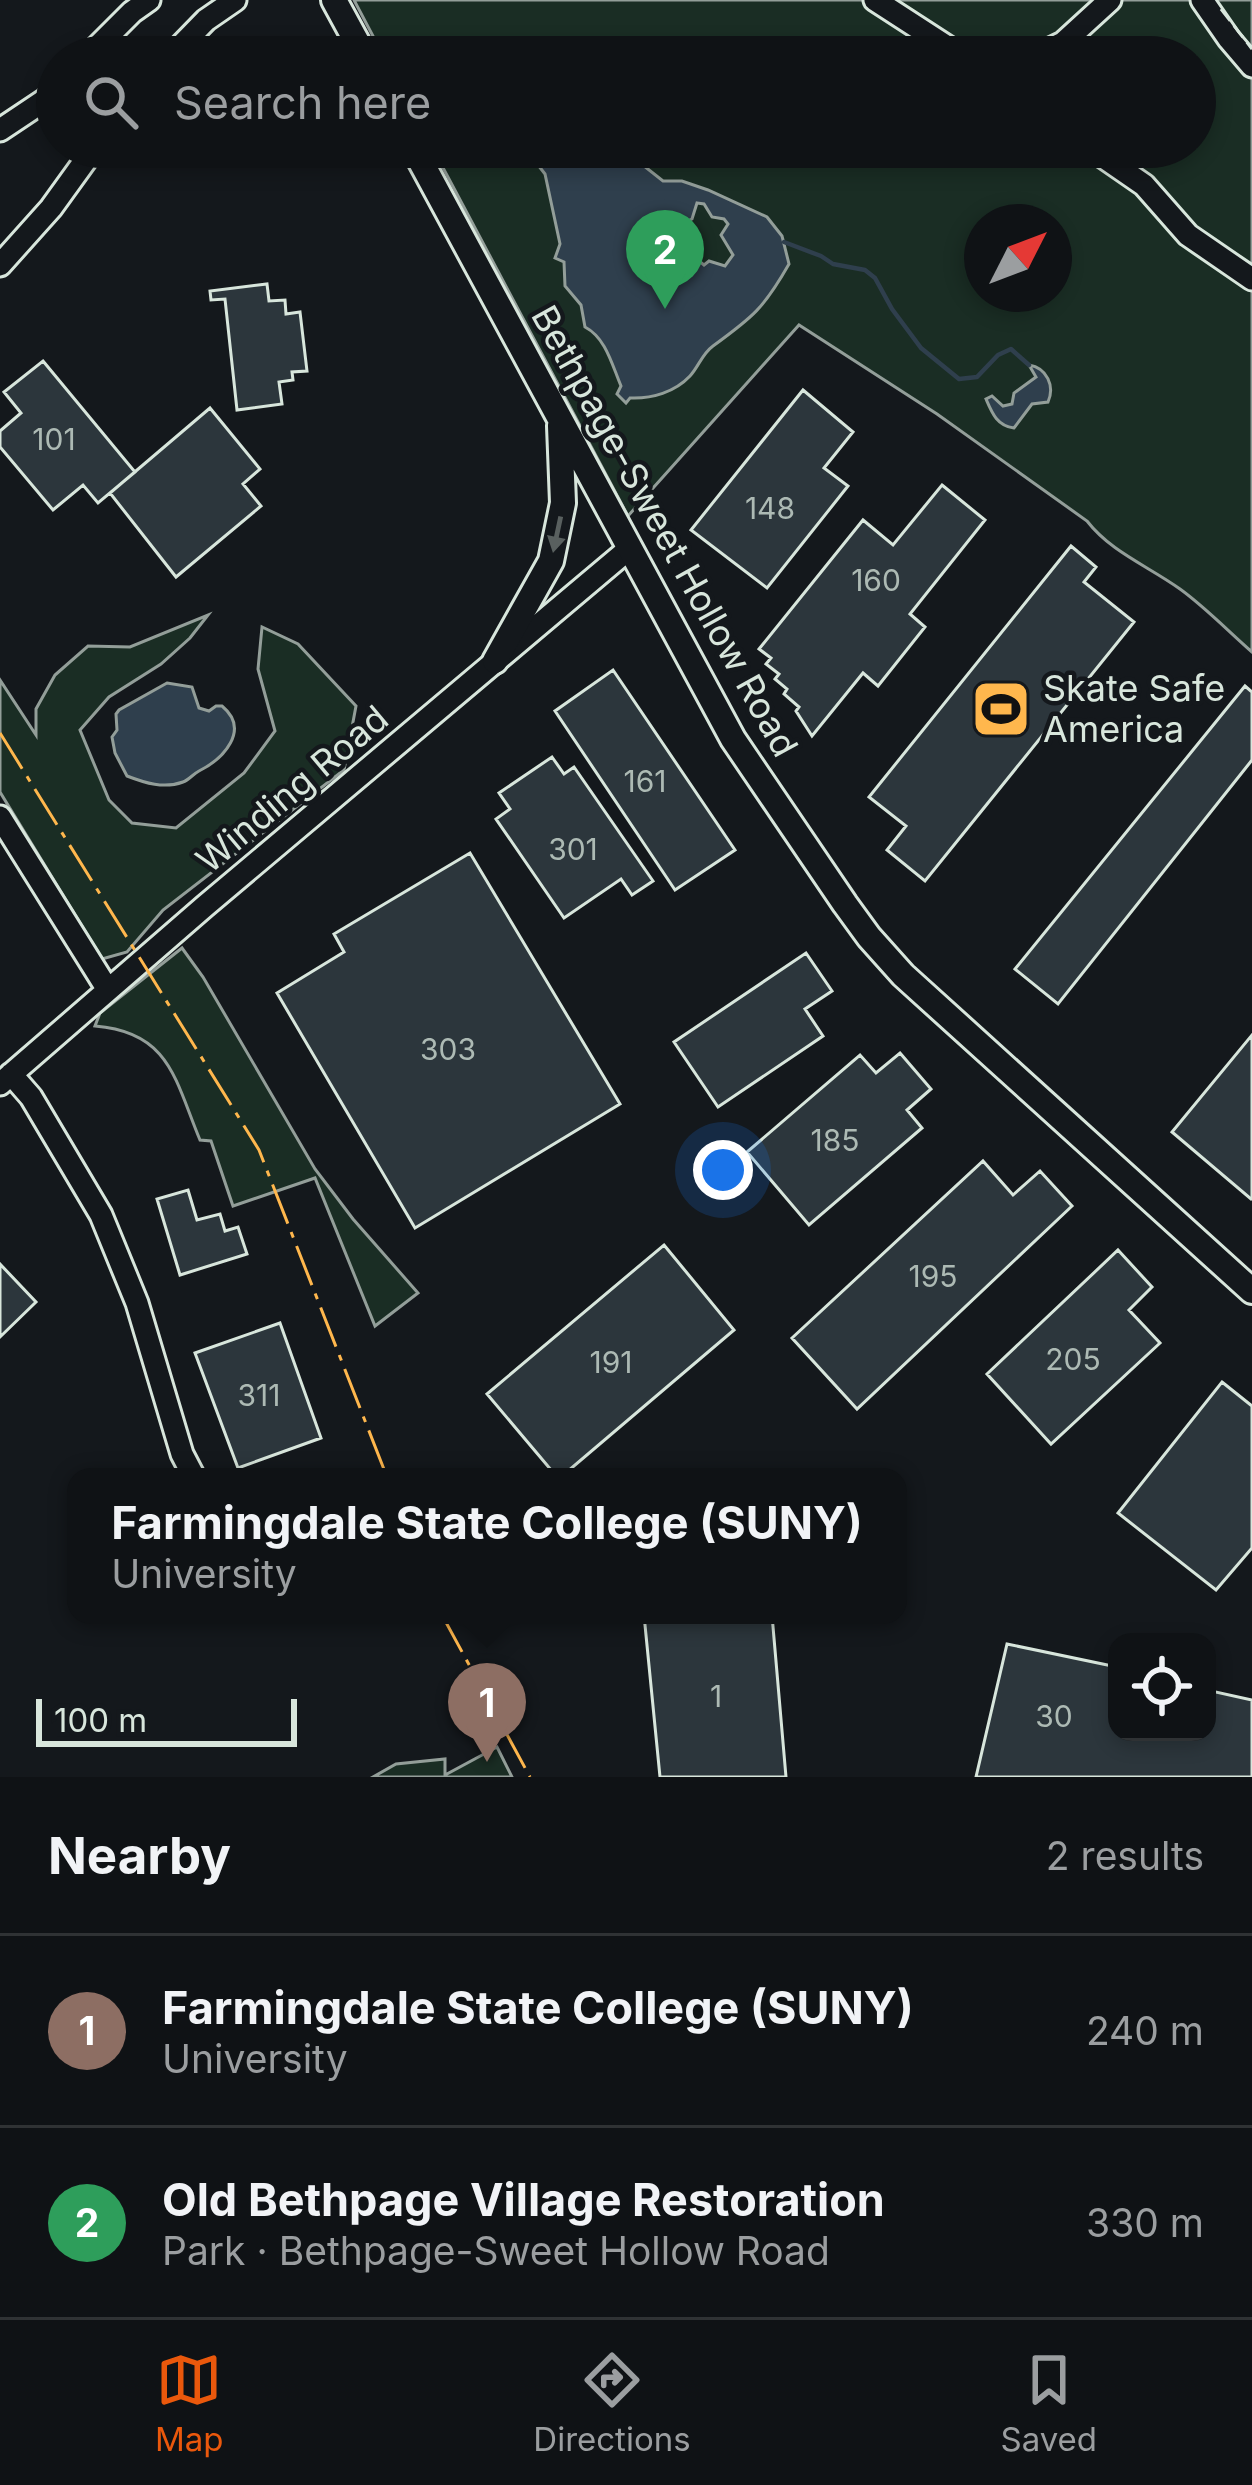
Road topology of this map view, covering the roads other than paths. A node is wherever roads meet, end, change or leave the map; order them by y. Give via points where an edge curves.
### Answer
1 (149, 0) edge
2 (236, 0) edge
3 (334, 0) edge
4 (874, 0) edge
5 (1110, 0) edge
6 (1202, 0) edge
7 (108, 36) edge
8 (190, 36) edge
9 (354, 36) edge
10 (930, 36) edge
11 (1071, 36) edge
12 (1252, 66) edge
13 (36, 106) edge
14 (0, 130) edge
15 (79, 168) edge
16 (424, 168) edge
17 (1119, 168) edge
18 (0, 265) edge
19 (1252, 279) edge
20 (560, 418) junction
21 (630, 548) junction
22 (495, 661) junction
23 (0, 817) edge
24 (108, 990) junction
25 (6, 1079) edge
26 (1252, 1291) edge
27 (189, 1468) edge

1 - 7 street
2 - 8 street
3 - 9 main road
4 - 10 street
5 - 11 street
6 - 12 street
13 - 14 street
15 - 18 street
16 - 20 main road, Bethpage-Sweet Hollow Road
17 - 19 street via 1188,235
20 - 21 main road, Bethpage-Sweet Hollow Road
20 -> 22 main road via 563,503 551,561
21 - 22 street, Winding Road
21 - 26 main road, Bethpage-Sweet Hollow Road via 733,739 869,937
22 - 24 street, Winding Road
23 - 24 street
24 - 25 street, Winding Road
25 - 27 street via 31,1097 101,1215

